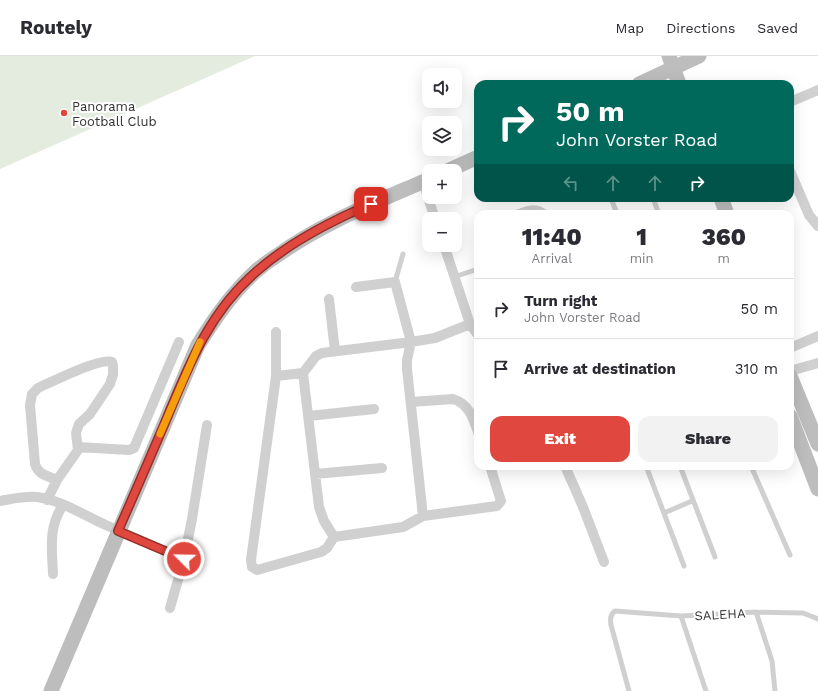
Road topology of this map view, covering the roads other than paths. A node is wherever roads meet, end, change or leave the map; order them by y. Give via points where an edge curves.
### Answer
1 (662, 56) edge
2 (699, 56) edge
3 (670, 70) edge
4 (648, 80) edge
5 (676, 80) edge
6 (818, 90) edge
7 (794, 100) edge
8 (474, 159) edge
9 (462, 164) edge
10 (794, 180) edge
11 (422, 182) edge
12 (522, 210) edge
13 (542, 210) edge
14 (818, 226) edge
15 (446, 252) edge
16 (403, 254) dead end
17 (474, 270) edge
18 (454, 277) junction
19 (395, 282) junction
20 (356, 286) dead end
21 (329, 299) dead end
22 (470, 324) junction
23 (474, 330) edge
24 (276, 332) dead end
25 (818, 336) edge
26 (179, 342) dead end
27 (411, 342) junction
28 (794, 346) edge
29 (335, 351) junction
30 (818, 363) edge
31 (794, 370) edge
32 (303, 373) junction
33 (276, 376) junction
34 (794, 386) edge
35 (411, 402) junction
36 (374, 409) dead end
37 (309, 416) junction
38 (474, 421) edge
39 (207, 425) dead end
40 (794, 426) edge
41 (818, 444) edge
42 (78, 447) junction
43 (382, 468) dead end
44 (491, 470) edge
45 (567, 470) edge
46 (648, 470) edge
47 (681, 470) edge
48 (753, 470) edge
49 (315, 474) junction
50 (57, 480) junction
51 (818, 489) edge
52 (47, 500) junction
53 (0, 501) edge
54 (692, 501) junction
55 (63, 505) junction
56 (664, 514) junction
57 (423, 516) junction
58 (118, 531) junction
59 (334, 538) junction
60 (790, 555) dead end
61 (715, 557) dead end
62 (184, 559) junction
63 (604, 562) dead end
64 (684, 566) dead end
65 (53, 574) dead end
66 (170, 608) dead end
67 (756, 612) junction
68 (681, 616) junction
69 (818, 619) edge
70 (51, 691) edge
71 (629, 691) edge
72 (706, 691) edge
73 (775, 691) edge

1 - 3 street
2 - 3 street
3 - 4 street
3 - 5 street
6 - 7 street
8 - 9 street
10 - 14 street via 809,215
11 - 58 street via 358,209 302,238 257,270 237,290 216,316 198,345
12 - 13 lane via 535,207
15 - 18 street
16 - 19 lane
17 - 18 lane
18 - 22 street
19 - 20 street
19 - 27 street
21 - 29 street
22 - 23 street
22 - 27 street via 435,338
24 - 33 street
25 - 28 street
26 - 42 street via 134,448 129,450
27 - 29 street
27 - 35 street via 407,360
29 - 32 street via 316,356
30 - 31 street
32 - 33 street
32 - 37 street
33 - 59 street via 252,567 259,570 320,552 327,548
34 - 41 street
35 - 38 street via 460,401
35 - 57 street
36 - 37 street
37 - 49 street
39 - 62 street
40 - 51 street
42 - 50 street
42 - 50 street via 76,433 79,424 90,414 110,384 113,374 112,362 98,362 38,388 32,394 30,404 35,464 41,474
43 - 49 street
44 - 57 street via 501,501 497,506
45 - 63 street
46 - 56 lane
47 - 54 lane
48 - 60 lane
49 - 59 street via 321,514
50 - 52 street
52 - 53 street via 26,497
52 - 55 street
54 - 56 lane
54 - 61 lane
55 - 58 street
55 - 65 street via 56,515 51,534
56 - 64 lane
57 - 59 street via 403,527
58 - 62 street
58 - 70 street
62 - 66 street
67 - 68 lane, SALEHA
67 - 69 lane via 803,613
67 - 73 lane, SALEHA via 772,661
68 - 71 lane via 615,611 612,613 611,625
68 - 72 lane, SALEHA

